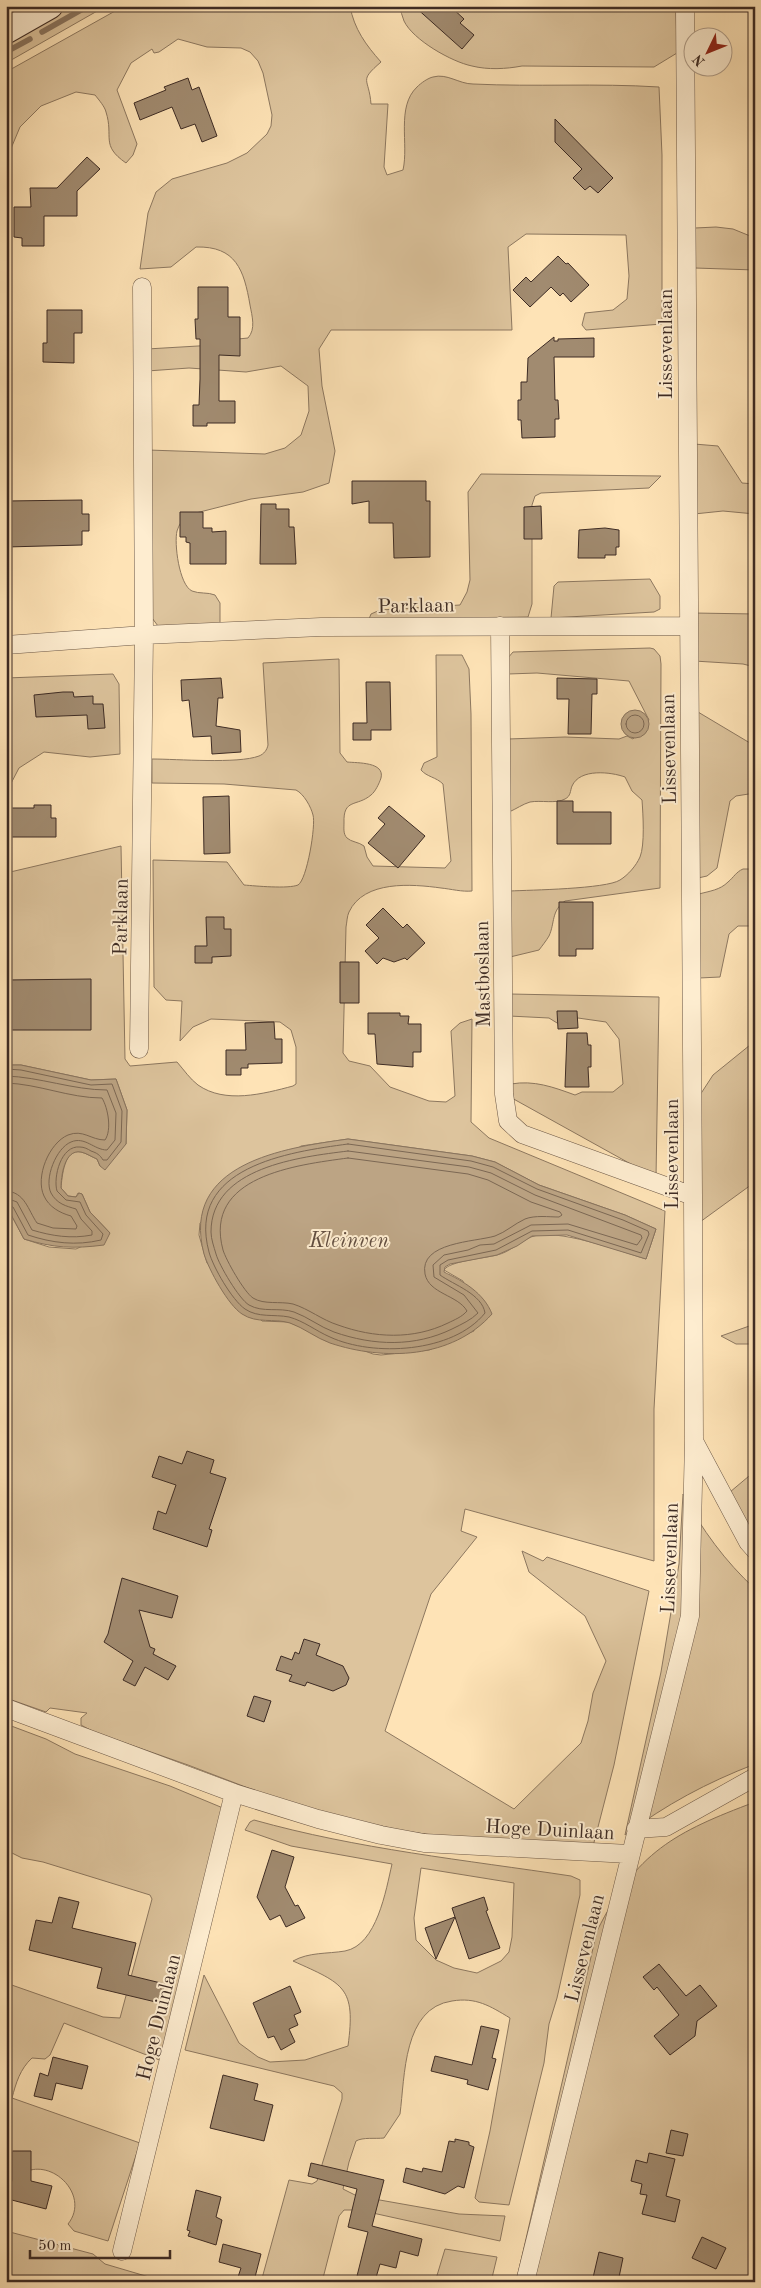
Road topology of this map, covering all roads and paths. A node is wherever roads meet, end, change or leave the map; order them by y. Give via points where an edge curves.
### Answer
1 (50, 6) edge
2 (684, 6) edge
3 (6, 31) edge
4 (142, 287) dead end
5 (500, 626) junction
6 (688, 626) junction
7 (144, 635) junction
8 (6, 645) edge
9 (139, 1049) dead end
10 (693, 1196) junction
11 (694, 1440) junction
12 (755, 1550) edge
13 (6, 1708) edge
14 (755, 1777) edge
15 (234, 1793) junction
16 (636, 1829) junction
17 (629, 1854) junction
18 (122, 2251) dead end
19 (525, 2282) edge

1 - 3 main road
2 - 6 street, Lissevenlaan
4 - 7 street, Parklaan
5 - 6 street, Parklaan
5 - 7 street, Parklaan via 321,627
5 - 10 street, Mastboslaan via 504,1094 508,1121 522,1134
6 - 10 street, Lissevenlaan
7 - 8 street, Parklaan
7 - 9 street, Parklaan
10 - 11 street, Lissevenlaan
11 - 12 street
11 - 16 street, Lissevenlaan via 690,1616
13 - 15 street, Hoge Duinlaan
14 - 16 street via 666,1828
15 - 17 street, Hoge Duinlaan via 318,1820 411,1842
15 - 18 street, Hoge Duinlaan
16 - 17 street, Lissevenlaan
17 - 19 street, Lissevenlaan

